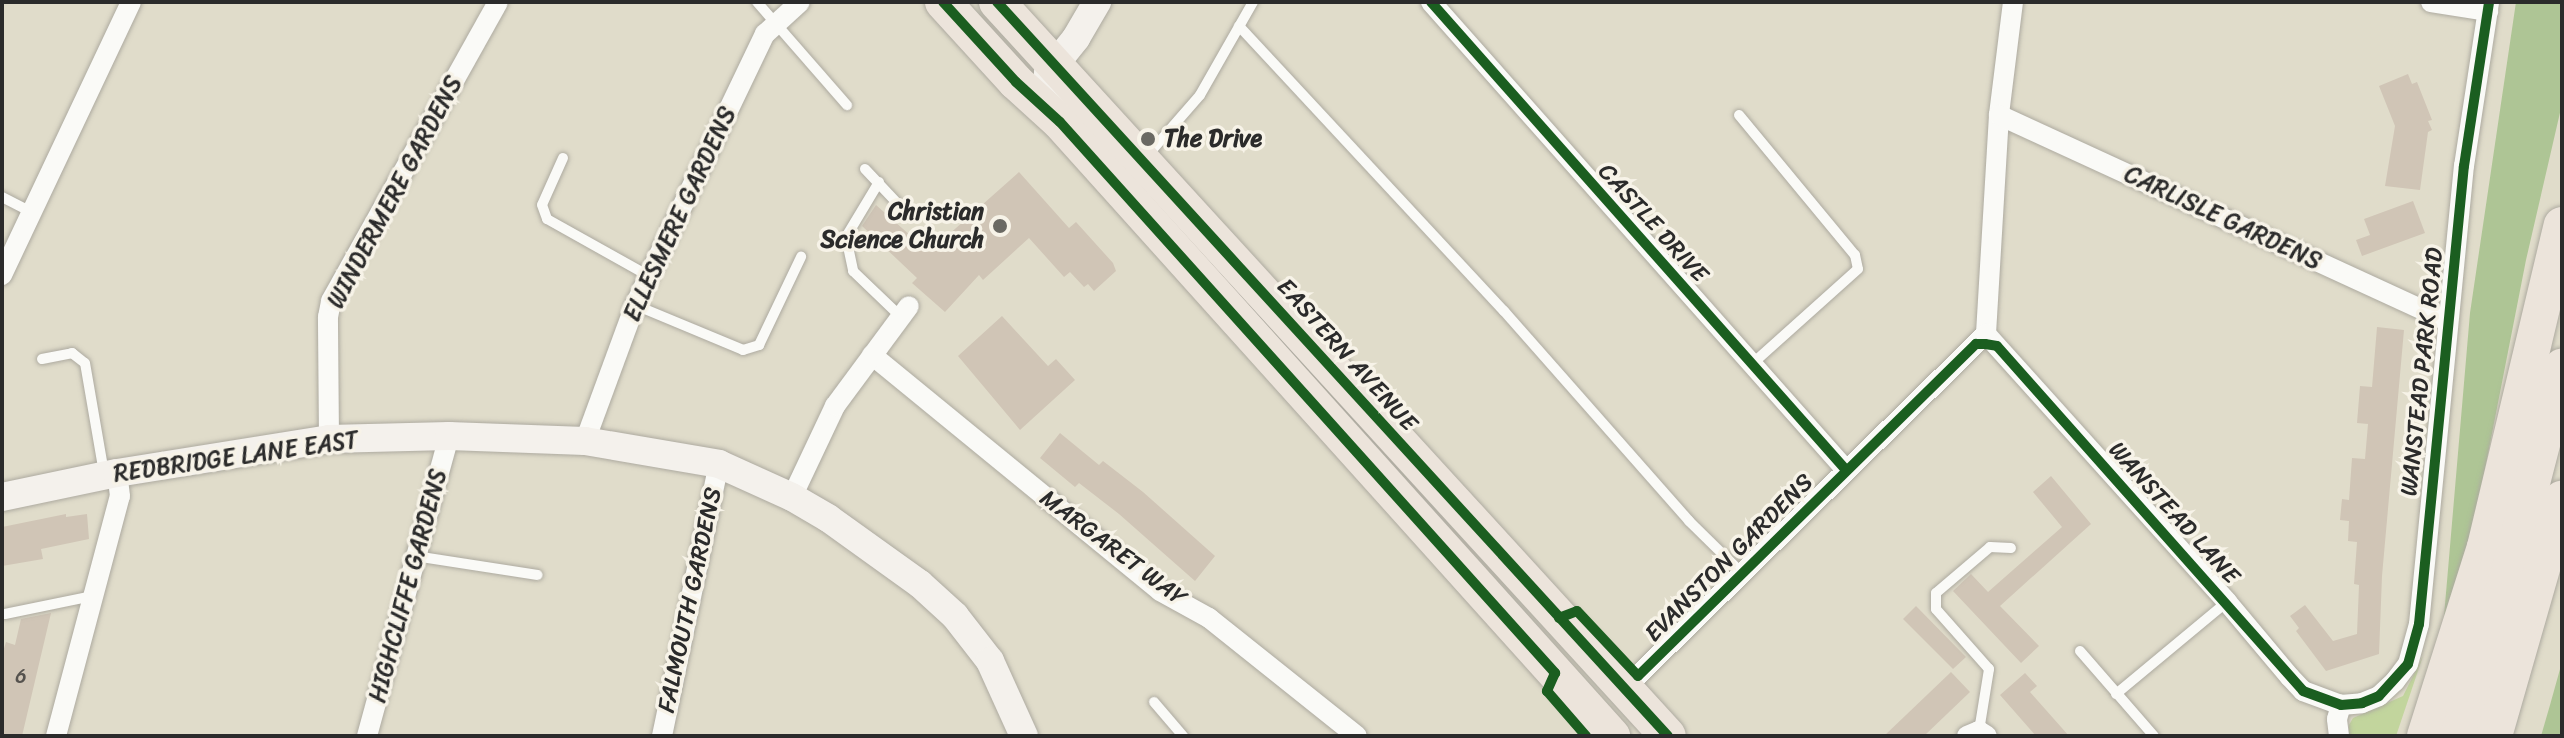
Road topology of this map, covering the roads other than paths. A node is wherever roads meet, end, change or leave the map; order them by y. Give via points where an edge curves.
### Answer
1 (131, 2) edge
2 (498, 2) edge
3 (757, 2) edge
4 (800, 2) edge
5 (943, 2) edge
6 (997, 2) edge
7 (1097, 2) edge
8 (1253, 2) edge
9 (1431, 2) edge
10 (2013, 2) edge
11 (2431, 2) edge
12 (2488, 7) edge
13 (777, 23) junction
14 (1239, 26) junction
15 (1055, 63) junction
16 (847, 105) dead end
17 (1739, 115) dead end
18 (1999, 115) junction
19 (1060, 122) junction
20 (563, 158) dead end
21 (1143, 160) junction
22 (865, 169) dead end
23 (879, 182) junction
24 (2, 197) edge
25 (899, 205) dead end
26 (32, 212) junction
27 (2562, 225) edge
28 (801, 257) dead end
29 (2, 275) edge
30 (649, 276) junction
31 (635, 305) junction
32 (905, 312) joint
33 (2446, 321) junction
34 (1986, 334) junction
35 (872, 355) junction
36 (42, 359) dead end
37 (1751, 364) junction
38 (2562, 367) edge
39 (449, 436) junction
40 (329, 439) junction
41 (585, 441) junction
42 (719, 464) junction
43 (1846, 470) junction
44 (110, 474) junction
45 (2, 497) edge
46 (792, 497) junction
47 (2562, 499) edge
48 (2011, 548) dead end
49 (415, 556) junction
50 (538, 575) dead end
51 (1744, 575) junction
52 (93, 596) junction
53 (2562, 596) edge
54 (2227, 602) junction
55 (5, 614) dead end
56 (2080, 651) dead end
57 (1624, 689) junction
58 (2116, 694) junction
59 (1154, 702) dead end
60 (2341, 705) junction
61 (1977, 734) edge
62 (56, 736) edge
63 (367, 736) edge
64 (662, 736) edge
65 (1024, 736) edge
66 (1183, 736) edge
67 (1357, 736) edge
68 (1612, 736) edge
69 (1668, 736) edge
70 (2154, 736) edge
71 (2339, 736) edge
72 (2425, 736) edge
73 (2458, 736) edge
74 (2494, 736) edge
75 (2517, 736) edge

1 - 26 street
2 - 40 street, WINDERMERE GARDENS via 331,301
3 - 13 lane
4 - 13 street, ELLESMERE GARDENS
5 - 19 highway
6 - 15 highway, EASTERN AVENUE
7 - 15 street
8 - 14 lane
9 - 37 street, CASTLE DRIVE
10 - 18 street
11 - 12 street
12 - 33 street, WANSTEAD PARK ROAD
13 - 16 lane
13 - 30 street, ELLESMERE GARDENS via 765,34
14 - 21 lane via 1200,95
14 - 51 lane
15 - 19 street via 1047,87
15 - 21 highway, EASTERN AVENUE
17 - 37 lane via 1855,255 1858,269
18 - 33 street, CARLISLE GARDENS
18 - 34 street
19 - 68 highway
20 - 30 lane via 542,205 547,219
21 - 57 highway, EASTERN AVENUE
22 - 23 lane
23 - 25 lane
23 - 32 lane via 846,237 853,271
24 - 26 lane
26 - 29 street
27 - 72 highway via 2485,547
28 - 31 lane via 759,345 751,348 743,350
30 - 31 street, ELLESMERE GARDENS
31 - 41 street, ELLESMERE GARDENS
32 - 35 street
33 - 60 street, WANSTEAD PARK ROAD via 2419,624 2408,664 2395,681 2379,696
34 - 43 street, EVANSTON GARDENS
34 - 54 street, WANSTEAD LANE
35 - 46 street via 835,406
35 - 67 street, MARGARET WAY via 1160,591 1209,618
36 - 44 lane via 72,353 85,363
37 - 43 street, CASTLE DRIVE
38 - 73 highway via 2510,568
39 - 40 street, REDBRIDGE LANE EAST
39 - 41 street, REDBRIDGE LANE EAST
39 - 49 street, HIGHCLIFFE GARDENS
40 - 44 street, REDBRIDGE LANE EAST
41 - 42 street, REDBRIDGE LANE EAST
42 - 46 street, REDBRIDGE LANE EAST
42 - 64 street, FALMOUTH GARDENS
43 - 51 street, EVANSTON GARDENS
44 - 45 street, REDBRIDGE LANE EAST
44 - 52 street via 120,496
46 - 65 street, REDBRIDGE LANE EAST via 875,549 955,616 990,661
47 - 74 highway
48 - 61 lane via 1990,547 1936,593 1936,609 1989,669
49 - 50 lane
49 - 63 street, HIGHCLIFFE GARDENS
51 - 57 street, EVANSTON GARDENS
52 - 55 lane
52 - 62 street
53 - 75 highway
54 - 58 lane
54 - 60 street, WANSTEAD LANE via 2303,691
56 - 58 lane
57 - 69 highway, EASTERN AVENUE
58 - 70 lane
59 - 66 lane
60 - 71 street

